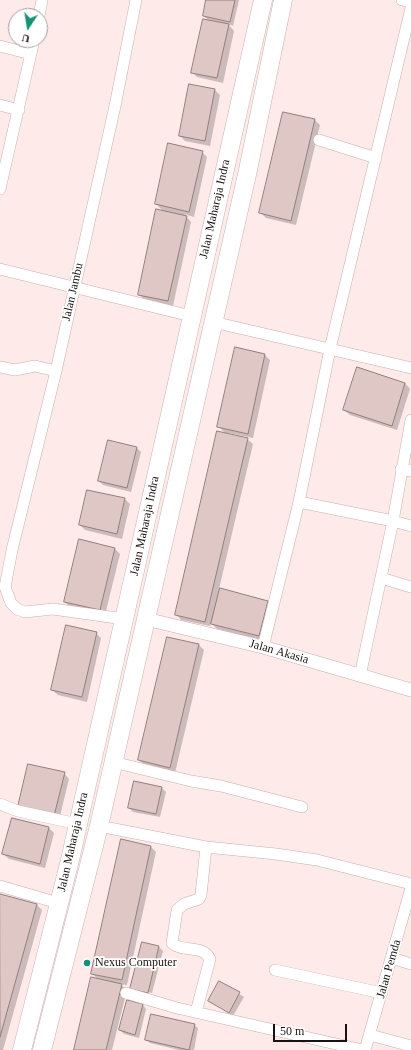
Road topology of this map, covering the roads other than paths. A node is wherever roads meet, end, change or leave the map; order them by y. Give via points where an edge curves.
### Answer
1 (136, 0) edge
2 (263, 0) edge
3 (283, 0) edge
4 (402, 0) edge
5 (411, 2) edge
6 (411, 8) edge
7 (0, 46) edge
8 (32, 48) edge
9 (31, 54) junction
10 (0, 105) edge
11 (19, 110) junction
12 (318, 140) dead end
13 (376, 158) junction
14 (0, 189) edge
15 (209, 236) junction
16 (231, 241) junction
17 (0, 269) edge
18 (74, 288) junction
19 (191, 316) junction
20 (213, 322) junction
21 (330, 349) junction
22 (0, 367) edge
23 (411, 368) edge
24 (56, 371) junction
25 (411, 420) edge
26 (406, 470) edge
27 (300, 502) junction
28 (393, 521) junction
29 (411, 526) edge
30 (381, 578) junction
31 (3, 585) edge
32 (411, 587) edge
33 (124, 619) junction
34 (146, 619) junction
35 (263, 647) junction
36 (360, 676) junction
37 (411, 690) edge
38 (113, 762) junction
39 (0, 804) edge
40 (302, 807) dead end
41 (78, 824) junction
42 (99, 826) junction
43 (206, 847) junction
44 (411, 884) edge
45 (0, 886) edge
46 (411, 888) edge
47 (58, 903) junction
48 (49, 937) junction
49 (70, 943) junction
50 (392, 958) junction
51 (411, 964) edge
52 (275, 970) dead end
53 (126, 993) dead end
54 (382, 993) junction
55 (196, 1012) junction
56 (370, 1034) junction
57 (411, 1046) edge
58 (22, 1050) edge
59 (42, 1050) edge
60 (364, 1050) edge

1 - 18 street, Jalan Jambu
2 - 15 highway, Jalan Maharaja Indra
3 - 16 highway, Jalan Maharaja Indra
4 - 5 street
6 - 13 street
7 - 9 street
8 - 9 street
9 - 11 street
10 - 11 street
11 - 14 street
12 - 13 street
13 - 21 street
15 - 16 highway
15 - 19 highway, Jalan Maharaja Indra
16 - 20 highway, Jalan Maharaja Indra
17 - 18 street
18 - 19 street
18 - 24 street, Jalan Jambu
19 - 33 highway, Jalan Maharaja Indra
20 - 21 street
20 - 34 highway, Jalan Maharaja Indra
21 - 23 street
21 - 27 street
22 - 24 street via 15,370 35,366
24 - 31 street, Jalan Jambu
25 - 26 street
26 - 28 street
27 - 28 street
27 - 35 street
28 - 29 street
28 - 30 street
30 - 32 street
30 - 36 street
31 - 33 street via 11,602 17,609 25,612 53,609
33 - 41 highway, Jalan Maharaja Indra
34 - 35 street, Jalan Akasia
34 - 38 highway, Jalan Maharaja Indra
35 - 36 street, Jalan Akasia
36 - 37 street, Jalan Akasia
38 - 40 street
38 - 42 highway, Jalan Maharaja Indra
39 - 41 street via 18,811
41 - 47 highway, Jalan Maharaja Indra
42 - 43 street
42 - 49 highway, Jalan Maharaja Indra
43 - 44 street via 317,860
43 - 55 street via 201,896 177,910 172,942 178,947 208,954 210,959
45 - 47 street
46 - 50 street, Jalan Pemda
47 - 48 highway, Jalan Maharaja Indra
48 - 49 highway
48 - 58 highway, Jalan Maharaja Indra
49 - 59 highway, Jalan Maharaja Indra
50 - 51 street
50 - 54 street, Jalan Pemda
52 - 54 street
53 - 55 street
54 - 56 street, Jalan Pemda
55 - 60 street
56 - 57 street
56 - 60 street, Jalan Pemda

